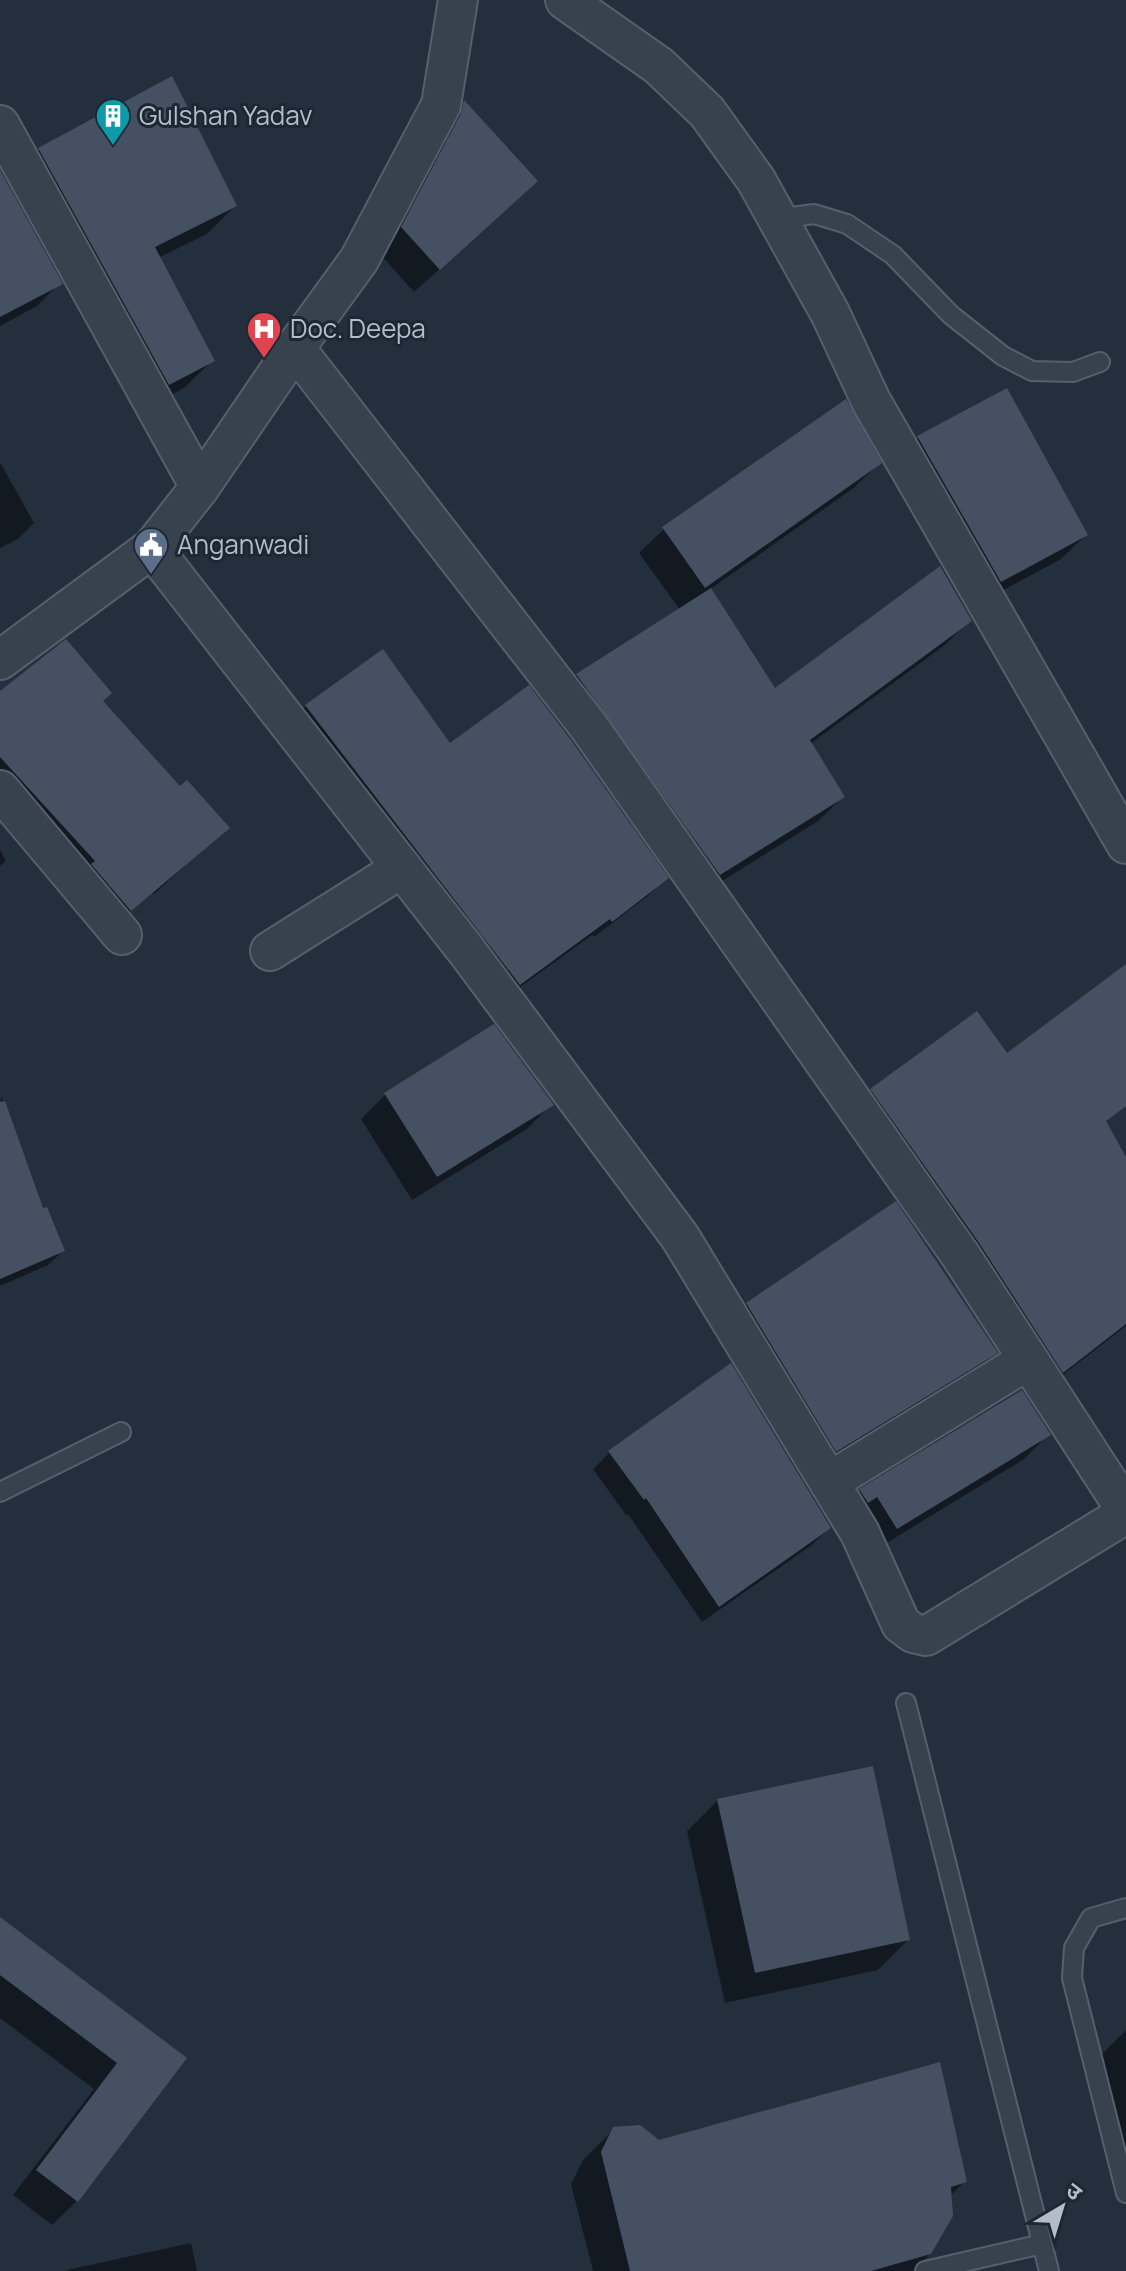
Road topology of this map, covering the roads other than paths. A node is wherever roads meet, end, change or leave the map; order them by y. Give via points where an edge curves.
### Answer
1 (458, 0) edge
2 (565, 0) edge
3 (0, 125) edge
4 (777, 219) junction
5 (295, 348) junction
6 (1100, 362) dead end
7 (200, 487) junction
8 (152, 548) junction
9 (0, 660) edge
10 (0, 790) edge
11 (1126, 844) edge
12 (402, 868) junction
13 (122, 935) dead end
14 (270, 951) dead end
15 (1028, 1360) junction
16 (121, 1432) dead end
17 (829, 1482) junction
18 (0, 1492) edge
19 (1126, 1512) edge
20 (906, 1703) dead end
21 (1126, 1908) edge
22 (1126, 2193) edge
23 (1042, 2244) junction
24 (925, 2271) edge
25 (1049, 2271) edge

1 - 5 street via 441,105 359,260
2 - 4 street via 659,66 707,112
3 - 7 street
4 - 6 lane via 814,214 847,224 893,255 951,315 1003,356 1032,371 1073,372
4 - 11 street via 871,401
5 - 7 street
5 - 15 street via 589,727 961,1256
7 - 8 street
8 - 9 street
8 - 12 street
10 - 13 street
12 - 14 street
12 - 17 street via 680,1237
15 - 17 street
15 - 19 street
16 - 18 lane
17 - 19 street via 860,1533 901,1624 926,1636
20 - 23 lane
21 - 22 lane via 1091,1918 1074,1948 1072,1978
23 - 24 lane
23 - 25 lane

